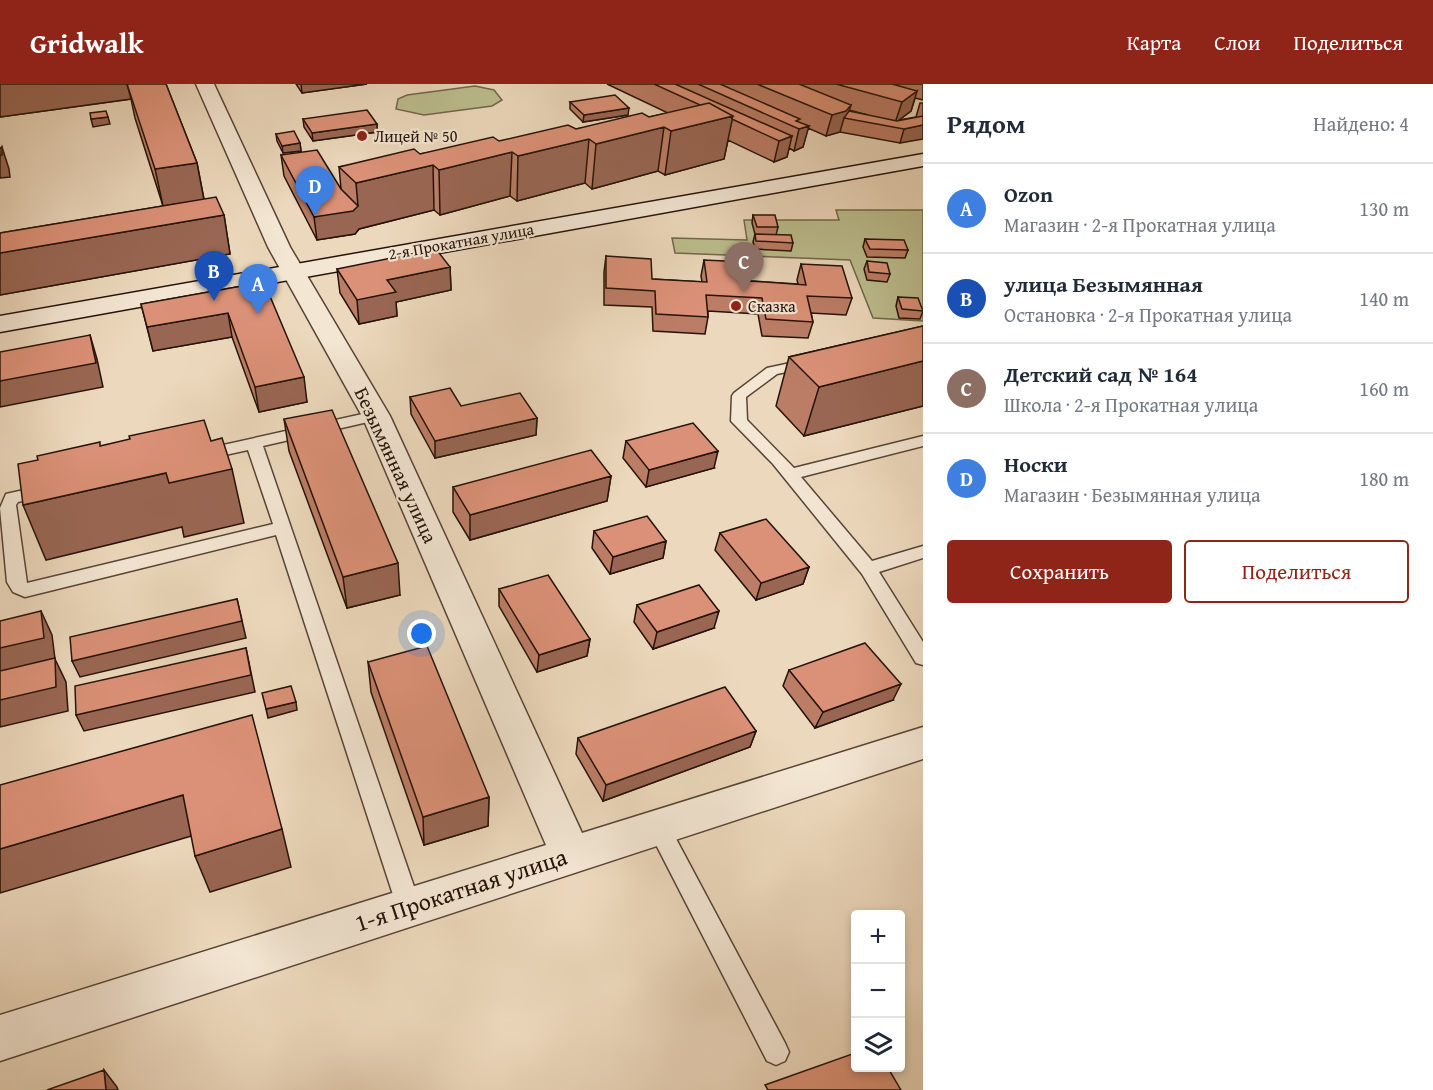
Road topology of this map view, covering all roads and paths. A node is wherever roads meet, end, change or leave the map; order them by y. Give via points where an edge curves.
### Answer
1 (205, 84) edge
2 (923, 160) edge
3 (294, 271) junction
4 (0, 324) edge
5 (819, 361) edge
6 (376, 416) junction
7 (923, 441) edge
8 (254, 443) junction
9 (187, 458) edge
10 (791, 474) junction
11 (64, 486) edge
12 (4, 506) edge
13 (282, 528) junction
14 (923, 552) edge
15 (867, 569) junction
16 (923, 658) edge
17 (923, 743) edge
18 (658, 827) junction
19 (571, 854) junction
20 (409, 907) junction
21 (0, 1038) edge
22 (776, 1052) dead end

1 - 3 street, Безымянная улица via 279,248
2 - 3 street, 2-я Прокатная улица
3 - 4 street, 2-я Прокатная улица
3 - 6 street, Безымянная улица
5 - 10 lane via 772,371 739,396 739,421
6 - 8 lane
6 - 19 street, Безымянная улица
7 - 10 lane
8 - 9 lane
8 - 13 lane
10 - 15 lane
11 - 12 lane via 12,498
12 - 13 lane via 16,582 25,590
13 - 20 lane
14 - 15 lane
15 - 16 lane
17 - 18 street, 1-я Прокатная улица
18 - 19 street, 1-я Прокатная улица
18 - 22 lane
19 - 20 street, 1-я Прокатная улица
20 - 21 street, 1-я Прокатная улица

